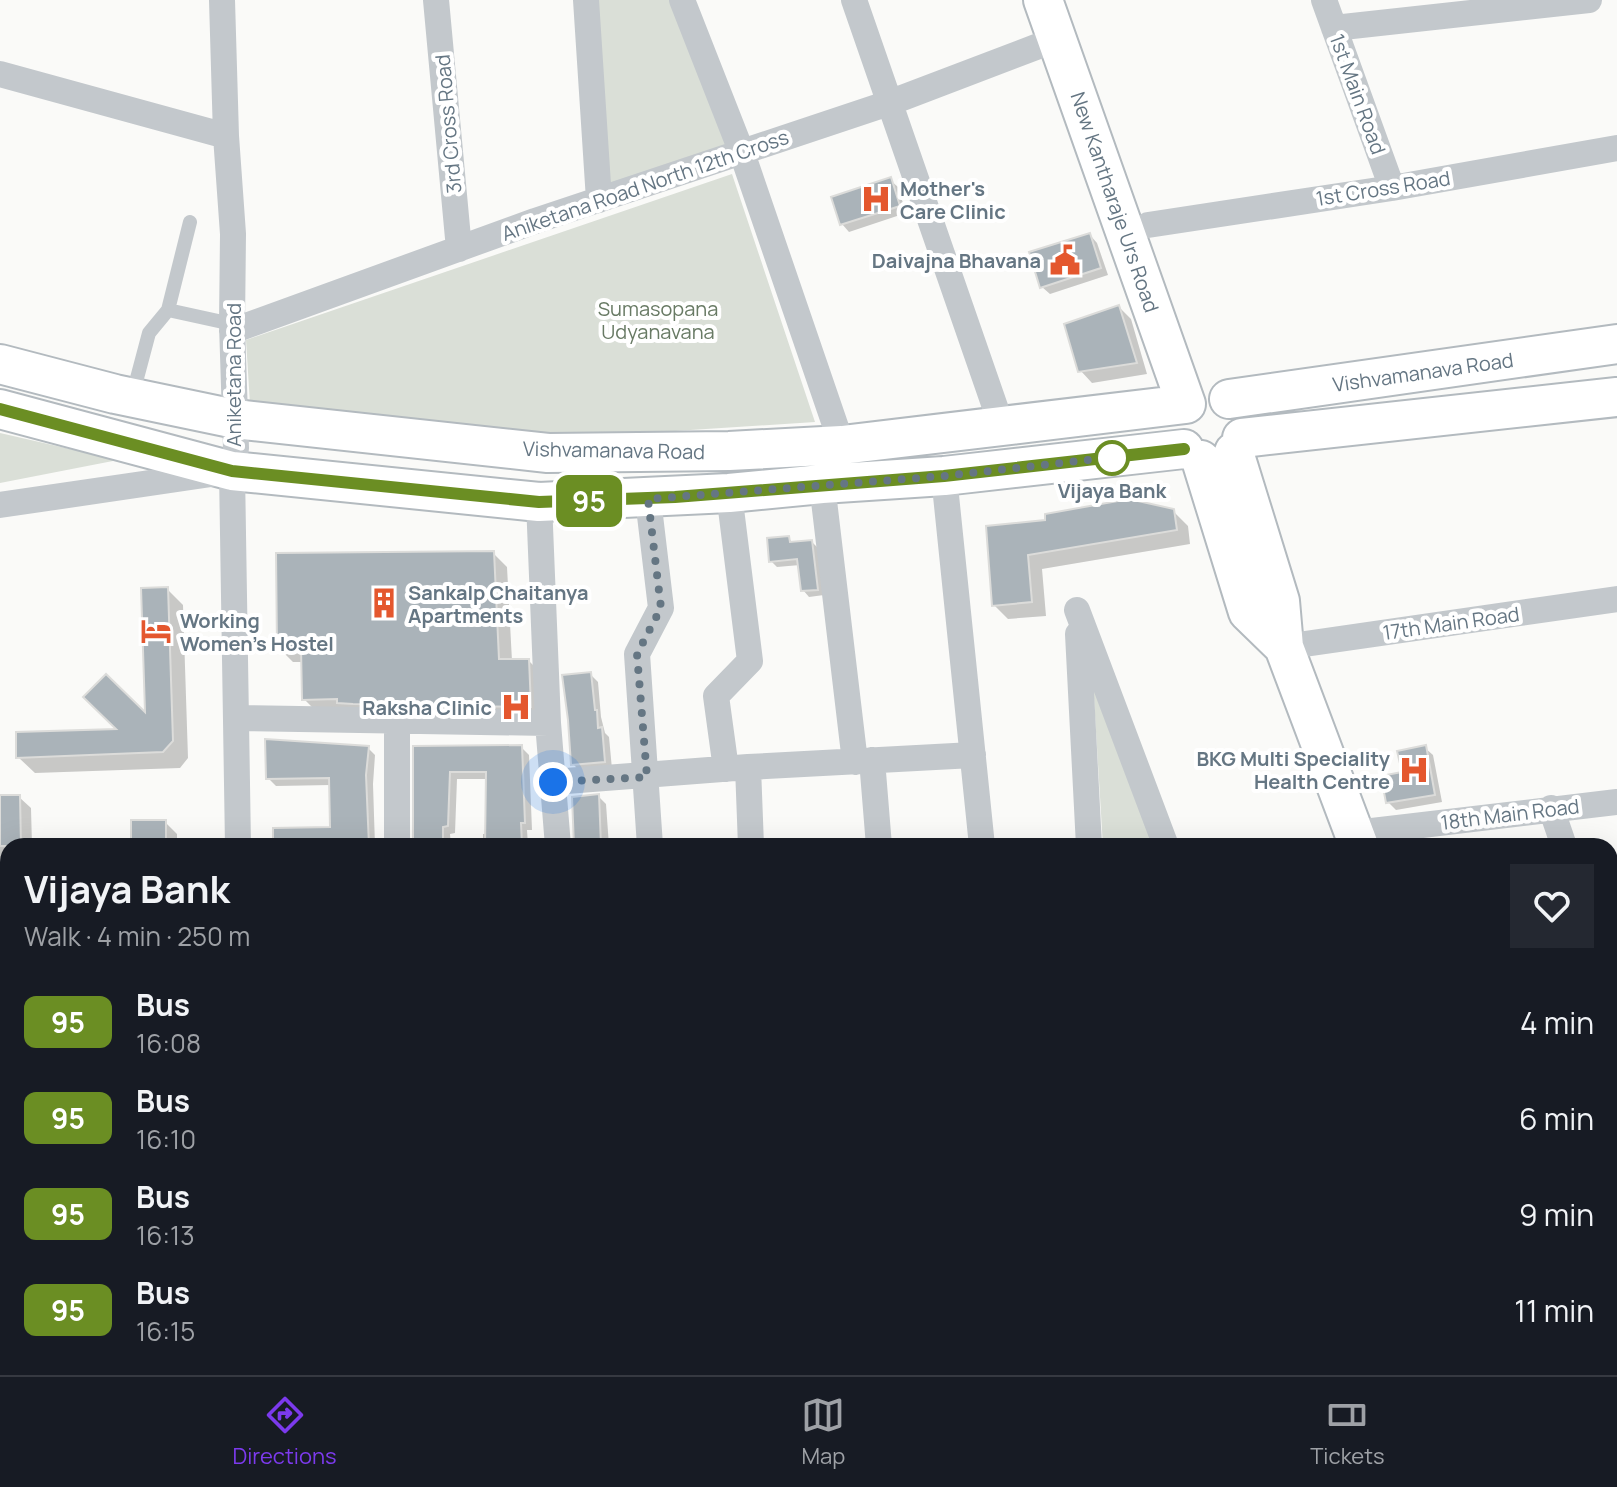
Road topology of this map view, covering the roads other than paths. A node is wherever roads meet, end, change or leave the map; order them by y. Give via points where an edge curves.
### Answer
1 (222, 0) edge
2 (436, 0) edge
3 (586, 0) edge
4 (682, 0) edge
5 (854, 0) edge
6 (1043, 0) edge
7 (1066, 0) edge
8 (1324, 0) edge
9 (1589, 0) edge
10 (1334, 28) junction
11 (1057, 39) junction
12 (0, 74) edge
13 (889, 103) junction
14 (226, 136) junction
15 (1617, 148) edge
16 (742, 153) junction
17 (1392, 188) junction
18 (599, 200) junction
19 (190, 222) dead end
20 (1148, 225) junction
21 (459, 249) junction
22 (168, 310) junction
23 (232, 328) junction
24 (1617, 344) edge
25 (0, 364) edge
26 (1617, 397) edge
27 (132, 398) junction
28 (1208, 399) junction
29 (0, 409) edge
30 (235, 419) junction
31 (1002, 427) junction
32 (842, 445) junction
33 (1215, 450) junction
34 (232, 471) junction
35 (944, 476) junction
36 (822, 484) junction
37 (729, 493) junction
38 (648, 499) junction
39 (539, 502) junction
40 (0, 505) edge
41 (1617, 599) edge
42 (1284, 647) junction
43 (237, 718) junction
44 (397, 720) junction
45 (548, 723) junction
46 (973, 755) junction
47 (863, 761) junction
48 (737, 768) junction
49 (647, 777) junction
50 (553, 782) junction
51 (1617, 802) edge
52 (1551, 808) junction
53 (238, 838) edge
54 (397, 838) edge
55 (557, 838) edge
56 (650, 838) edge
57 (750, 838) edge
58 (877, 838) edge
59 (981, 838) edge
60 (1089, 838) edge
61 (1163, 838) edge
62 (1356, 838) edge
63 (1369, 838) edge
64 (1561, 838) edge

1 - 14 street, Aniketana Road
2 - 21 street, 3rd Cross Road
3 - 18 street
4 - 16 street
5 - 13 street
6 - 11 main road, New Kantharaje Urs Road
7 - 20 main road, New Kantharaje Urs Road
8 - 10 street, 1st Main Road
9 - 10 street
10 - 17 street, 1st Main Road
11 - 13 street, Aniketana Road North 12th Cross
11 - 28 main road, New Kantharaje Urs Road
12 - 14 street
13 - 16 street, Aniketana Road North 12th Cross
13 - 31 street
14 - 23 street, Aniketana Road
15 - 17 street, 1st Cross Road
16 - 18 street, Aniketana Road North 12th Cross
16 - 32 street
17 - 20 street, 1st Cross Road
18 - 21 street, Aniketana Road North 12th Cross
19 - 22 lane
20 - 28 main road, New Kantharaje Urs Road
21 - 23 street, Aniketana Road North 12th Cross
22 - 23 lane
22 - 27 lane via 149,333
23 - 30 street, Aniketana Road
24 - 28 main road, Vishvamanava Road
25 - 27 main road, Vishvamanava Road
26 - 33 main road
27 - 30 main road, Vishvamanava Road
28 - 31 main road, Vishvamanava Road
28 - 33 main road via 1242,416
28 - 33 main road via 1180,412 1177,431
29 - 34 main road
30 - 32 main road, Vishvamanava Road via 548,453
30 - 34 street, Aniketana Road
31 - 32 main road, Vishvamanava Road
33 - 35 main road
33 - 42 main road via 1280,601
34 - 39 main road
34 - 40 street
34 - 43 street, Aniketana Road
35 - 36 main road
35 - 46 street
36 - 37 main road
36 - 47 street
37 - 38 main road
37 - 48 street via 750,661 716,696
38 - 39 main road
38 - 49 street via 661,608 637,654
39 - 45 street
41 - 42 street, 17th Main Road
42 - 62 main road
43 - 44 street
43 - 53 street, Aniketana Road
44 - 45 street
44 - 54 street
45 - 50 street
46 - 47 street
46 - 59 street
47 - 48 street
47 - 58 street
48 - 49 street
48 - 57 street
49 - 50 street
49 - 56 street
50 - 55 street
51 - 52 street, 18th Main Road
52 - 63 street, 18th Main Road
52 - 64 street
60 - 61 street via 1077,610

